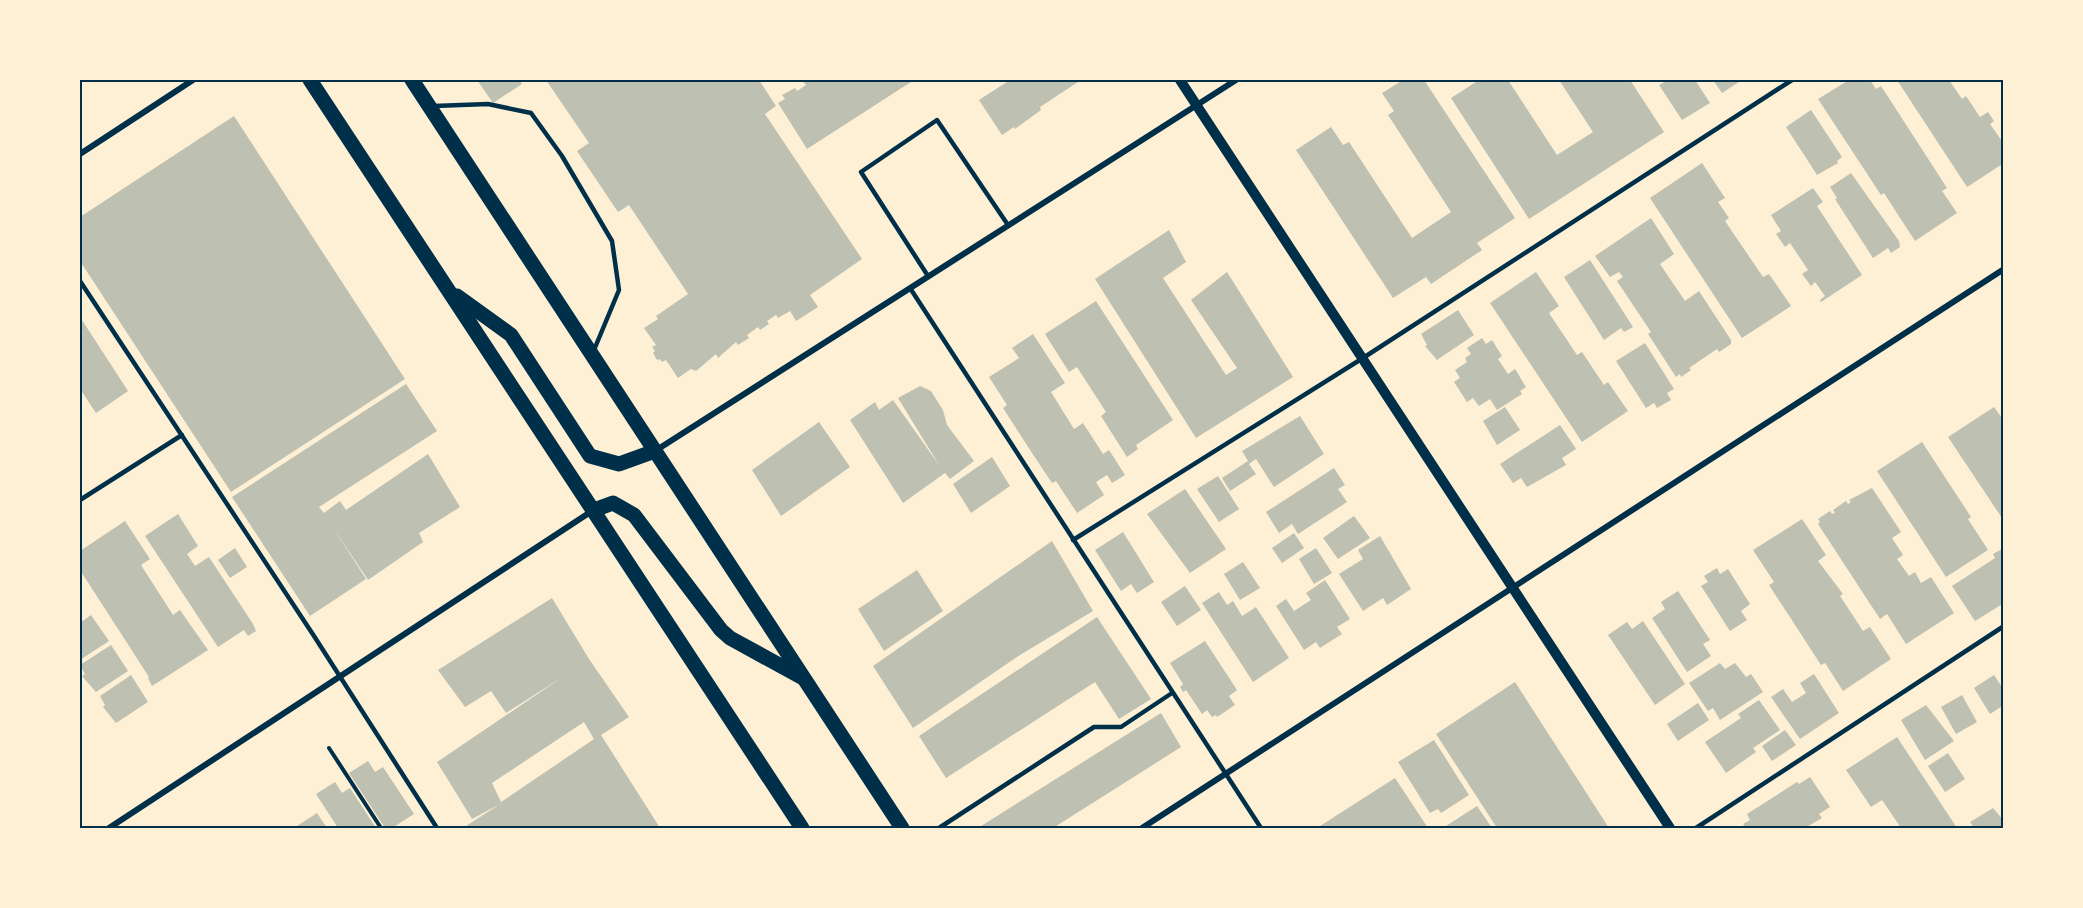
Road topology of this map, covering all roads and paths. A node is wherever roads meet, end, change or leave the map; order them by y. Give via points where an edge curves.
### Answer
1 (194, 80) edge
2 (310, 80) edge
3 (412, 80) edge
4 (1180, 80) edge
5 (1236, 80) edge
6 (1792, 80) edge
7 (1197, 105) junction
8 (429, 106) junction
9 (80, 153) edge
10 (1008, 225) junction
11 (2004, 269) edge
12 (928, 276) junction
13 (80, 281) edge
14 (910, 288) junction
15 (448, 289) junction
16 (592, 355) junction
17 (1363, 358) junction
18 (182, 435) junction
19 (654, 451) junction
20 (80, 500) edge
21 (594, 510) junction
22 (1073, 540) junction
23 (1513, 588) junction
24 (2004, 626) edge
25 (340, 677) junction
26 (806, 680) junction
27 (1172, 693) junction
28 (329, 748) dead end
29 (1225, 774) junction
30 (109, 828) edge
31 (381, 828) edge
32 (437, 828) edge
33 (802, 828) edge
34 (902, 828) edge
35 (939, 828) edge
36 (1143, 828) edge
37 (1261, 828) edge
38 (1670, 828) edge
39 (1696, 828) edge

1 - 9 street
2 - 15 main road
3 - 8 main road
4 - 7 street
5 - 7 street
6 - 17 lane
7 - 10 street
7 - 17 street
8 - 16 main road
8 - 16 lane via 488,104 531,113 562,156 612,241 619,290
10 - 12 street
10 - 12 lane via 937,120 861,172
11 - 23 street
12 - 14 street
13 - 18 lane
14 - 19 street
14 - 22 lane
15 - 19 main road via 511,335 590,456 619,464
15 - 21 main road
16 - 19 main road
17 - 22 lane
17 - 23 street
18 - 20 lane
18 - 25 lane
19 - 26 main road
21 - 25 street
21 - 26 main road via 613,503 634,515 721,630
21 - 33 main road
22 - 27 lane
23 - 29 street
23 - 38 street
24 - 39 lane
25 - 30 street
25 - 32 lane
26 - 34 main road
27 - 29 lane
27 - 35 lane via 1121,727 1094,727
28 - 31 path
29 - 36 street
29 - 37 lane

